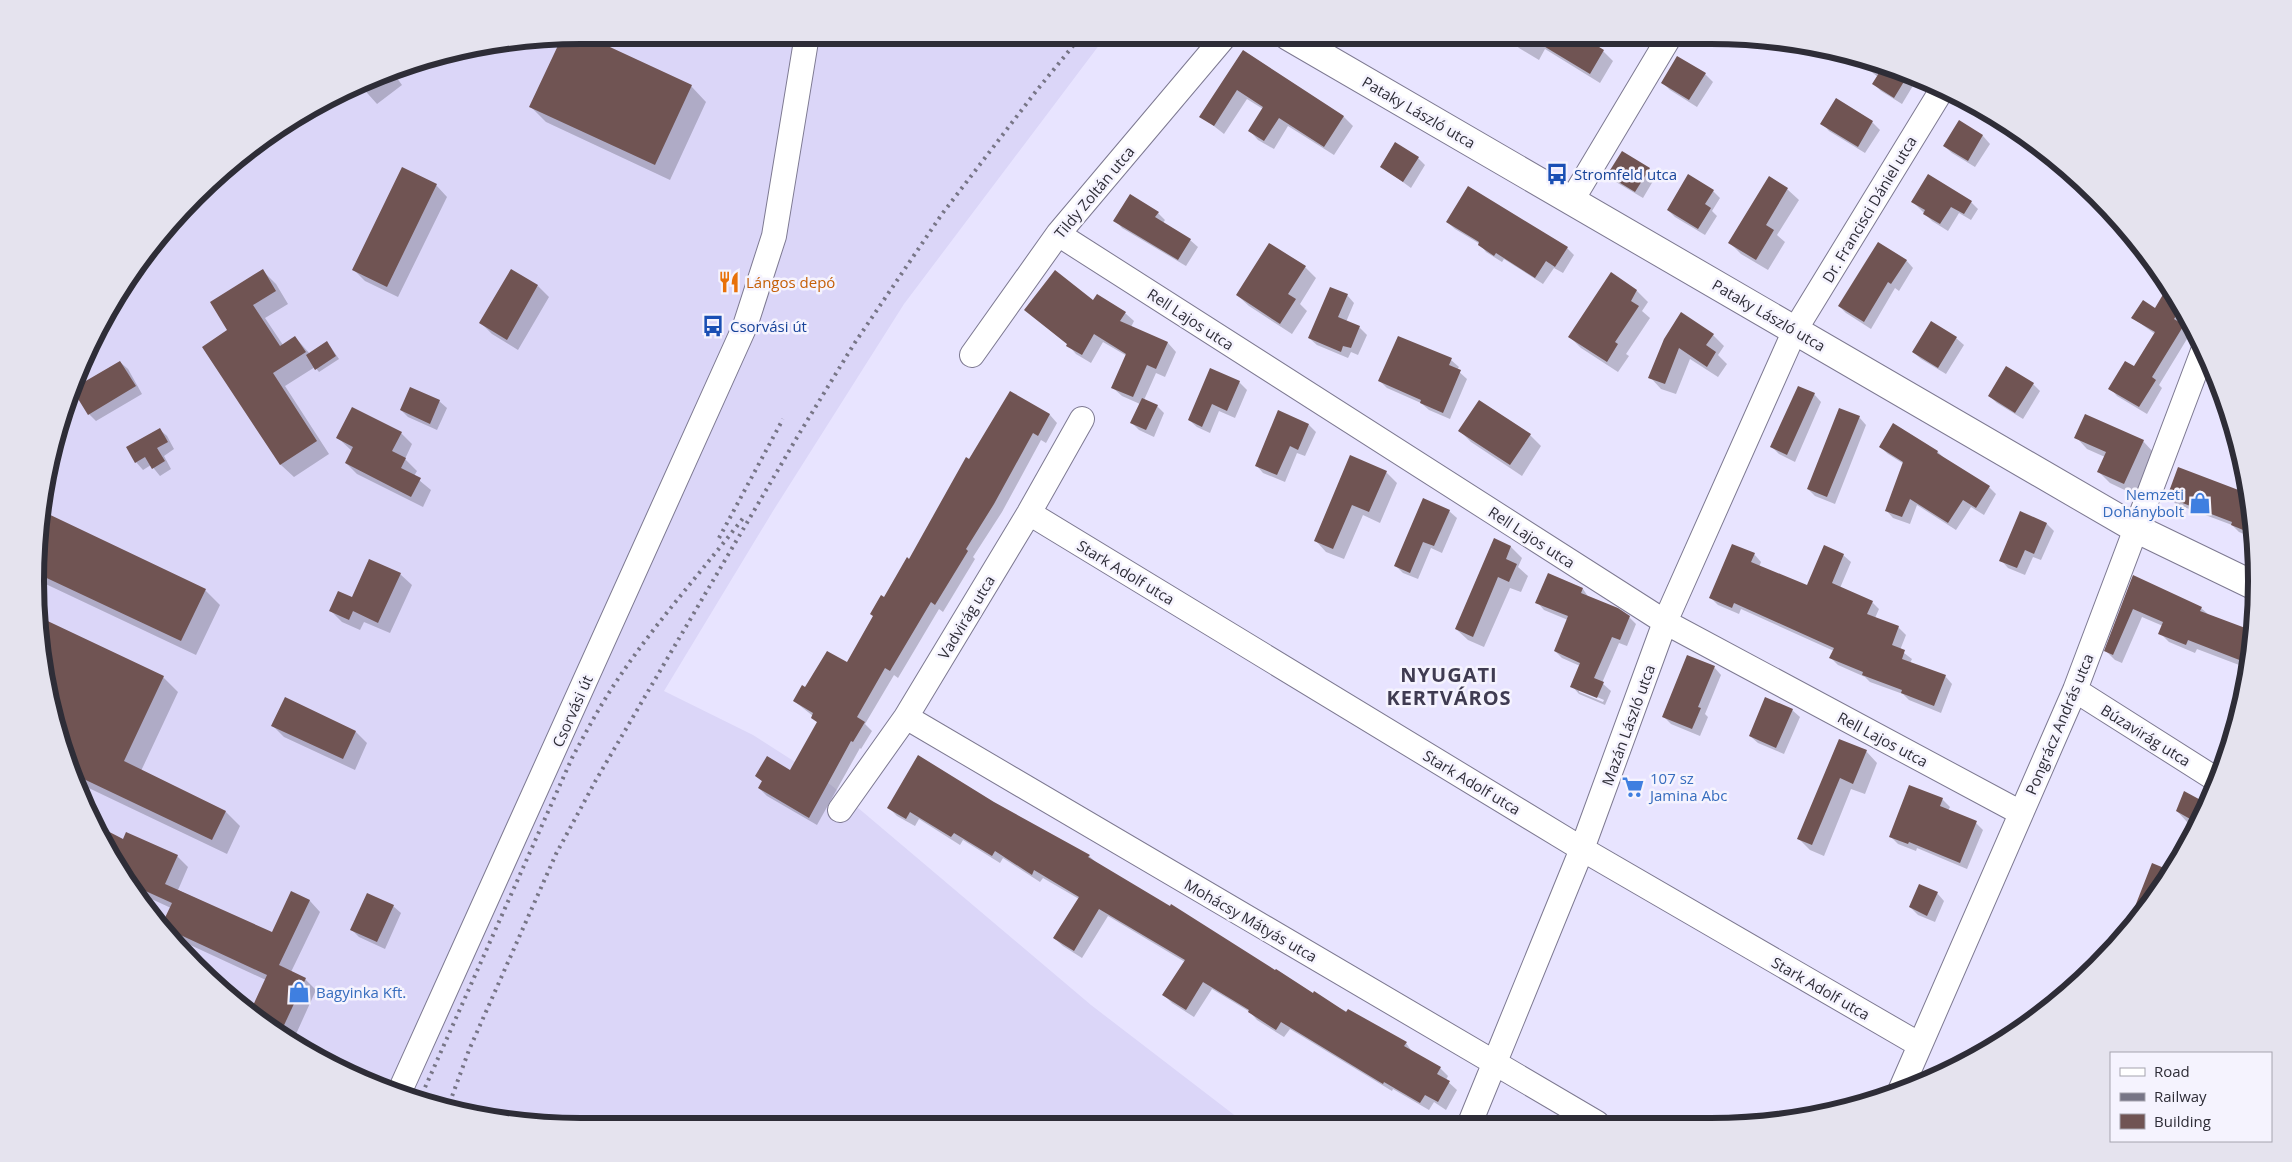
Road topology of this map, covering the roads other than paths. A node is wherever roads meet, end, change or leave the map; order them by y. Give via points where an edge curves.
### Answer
1 (806, 44) edge
2 (1218, 44) edge
3 (1302, 44) edge
4 (1665, 44) edge
5 (1940, 95) edge
6 (1572, 200) junction
7 (1058, 234) junction
8 (1795, 330) junction
9 (972, 355) dead end
10 (2200, 360) edge
11 (1082, 419) dead end
12 (1029, 513) junction
13 (2135, 528) junction
14 (2248, 583) edge
15 (1665, 622) junction
16 (2075, 690) junction
17 (906, 717) junction
18 (2211, 776) edge
19 (840, 810) dead end
20 (2021, 813) junction
21 (1582, 849) junction
22 (1920, 1046) junction
23 (1495, 1064) junction
24 (1904, 1082) edge
25 (402, 1087) edge
26 (1472, 1118) edge
27 (1588, 1118) edge

1 - 25 street, Csorvási út via 774,236 745,326
2 - 7 street, Tildy Zoltán utca
3 - 6 street, Pataky László utca
4 - 6 street
5 - 8 street, Dr. Francisci Dániel utca
6 - 8 street, Pataky László utca
7 - 9 street, Tildy Zoltán utca
7 - 15 street, Rell Lajos utca
8 - 13 street, Pataky László utca
8 - 15 street, Mazán László utca
10 - 13 street, Pongrácz András utca
11 - 12 street, Vadvirág utca
12 - 17 street, Vadvirág utca
12 - 21 street, Stark Adolf utca
13 - 14 street, Pataky László utca
13 - 16 street, Pongrácz András utca
15 - 20 street, Rell Lajos utca
15 - 21 street, Mazán László utca
16 - 18 street, Búzavirág utca
16 - 20 street, Pongrácz András utca
17 - 19 street, Vadvirág utca
17 - 23 street, Mohácsy Mátyás utca
20 - 22 street, Pongrácz András utca
21 - 22 street, Stark Adolf utca
21 - 23 street, Mazán László utca
22 - 24 street, Pongrácz András utca
23 - 26 street, Mazán László utca
23 - 27 street, Mohácsy Mátyás utca

